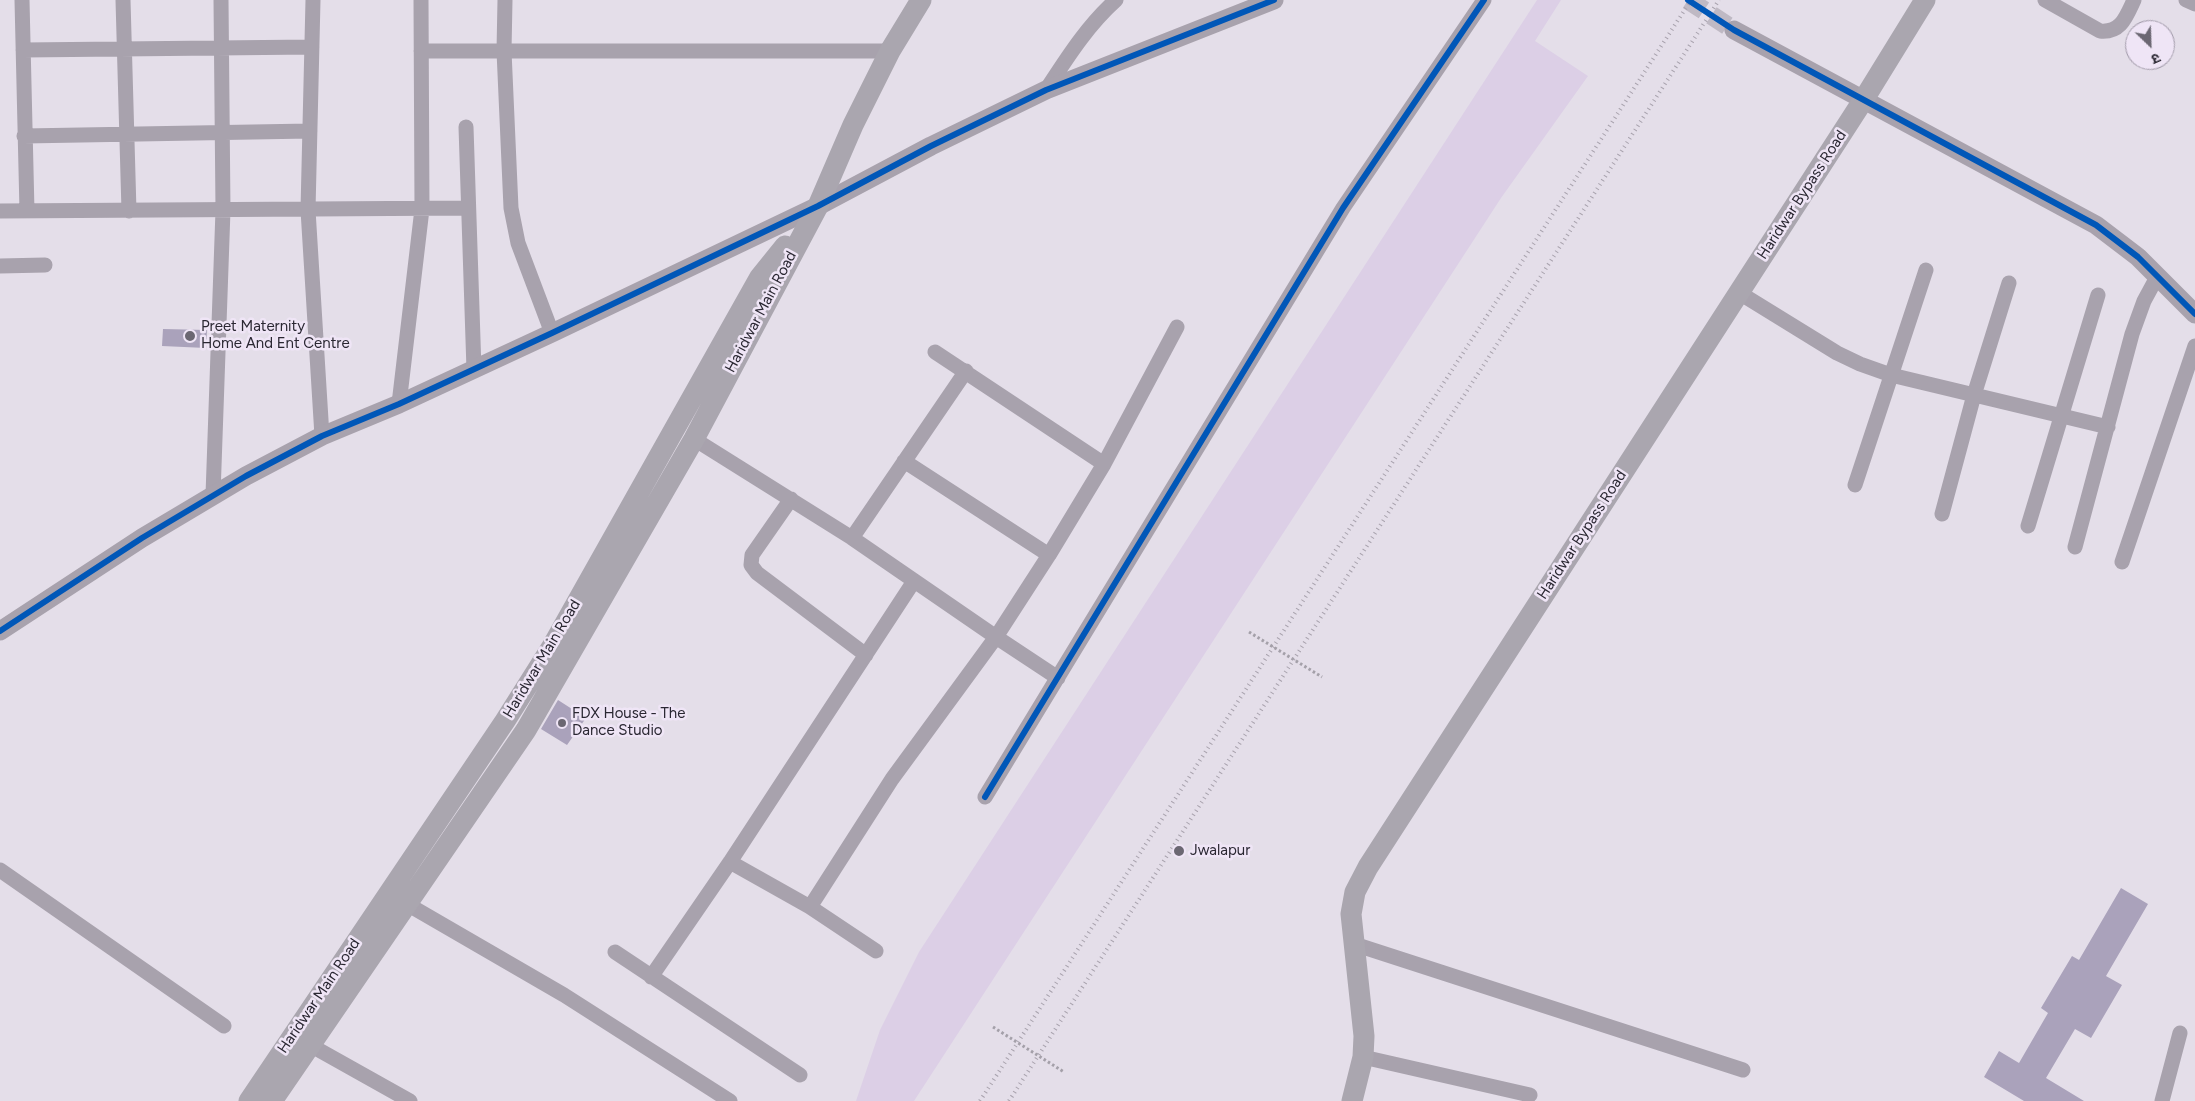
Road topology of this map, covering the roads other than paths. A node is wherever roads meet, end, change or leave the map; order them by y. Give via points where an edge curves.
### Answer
1 (22, 0) edge
2 (123, 0) edge
3 (221, 0) edge
4 (313, 0) edge
5 (421, 0) edge
6 (505, 0) edge
7 (921, 0) edge
8 (1116, 0) edge
9 (1274, 0) edge
10 (1484, 0) edge
11 (1925, 0) edge
12 (2045, 0) edge
13 (2134, 0) edge
14 (2186, 0) edge
15 (2195, 4) edge
16 (1734, 30) tunnel mouth
17 (312, 47) junction
18 (222, 48) junction
19 (23, 50) junction
20 (125, 50) junction
21 (421, 51) junction
22 (504, 51) junction
23 (890, 51) junction
24 (1046, 90) junction
25 (1864, 99) junction
26 (466, 127) dead end
27 (310, 131) junction
28 (222, 133) junction
29 (127, 134) junction
30 (24, 136) junction
31 (818, 206) junction
32 (468, 208) junction
33 (422, 209) junction
34 (223, 210) junction
35 (308, 210) junction
36 (0, 211) edge
37 (27, 211) junction
38 (128, 211) junction
39 (45, 265) dead end
40 (0, 266) edge
41 (1926, 270) dead end
42 (2157, 277) junction
43 (2009, 283) dead end
44 (1738, 292) junction
45 (2098, 295) dead end
46 (2195, 314) edge
47 (1177, 327) dead end
48 (552, 333) junction
49 (2195, 346) edge
50 (935, 352) dead end
51 (474, 370) junction
52 (966, 372) junction
53 (1891, 375) junction
54 (1974, 395) junction
55 (399, 404) junction
56 (2063, 416) junction
57 (2108, 427) junction
58 (322, 436) junction
59 (694, 439) junction
60 (904, 461) junction
61 (1104, 464) junction
62 (1856, 485) dead end
63 (213, 496) junction
64 (791, 500) junction
65 (1942, 514) dead end
66 (2028, 526) dead end
67 (852, 538) junction
68 (2076, 547) dead end
69 (1049, 555) junction
70 (2122, 562) dead end
71 (914, 581) junction
72 (0, 630) edge
73 (996, 638) junction
74 (866, 655) junction
75 (1058, 678) junction
76 (985, 797) dead end
77 (730, 862) junction
78 (0, 870) edge
79 (407, 904) junction
80 (810, 908) junction
81 (1354, 944) junction
82 (876, 951) dead end
83 (615, 952) dead end
84 (651, 976) junction
85 (224, 1026) dead end
86 (2180, 1033) dead end
87 (310, 1045) junction
88 (1363, 1057) junction
89 (1743, 1070) dead end
90 (800, 1075) dead end
91 (1530, 1095) dead end
92 (249, 1101) edge
93 (272, 1101) edge
94 (410, 1101) edge
95 (730, 1101) edge
96 (1352, 1101) edge
97 (2162, 1101) edge

1 - 19 street
2 - 20 street
3 - 18 street
4 - 17 street
5 - 21 street
6 - 22 street
7 - 23 main road, Haridwar Main Road
8 - 24 street via 1078,40
9 - 24 street
10 - 75 street via 1343,208
11 - 25 main road, Haridwar Bypass Road
12 - 13 street via 2100,31 2110,32 2119,28
14 - 15 street
16 - 25 street
17 - 18 street
17 - 27 street
18 - 20 street
18 - 28 street
19 - 20 street
19 - 30 street
20 - 29 street
21 - 22 street
21 - 33 street
22 - 23 street
22 - 48 street via 511,208 518,243
23 - 31 main road, Haridwar Main Road
24 - 31 street
25 - 42 street via 2096,225
25 - 44 main road, Haridwar Bypass Road
26 - 32 street
27 - 28 street
27 - 35 street
28 - 29 street
28 - 34 street
29 - 30 street
29 - 38 street
30 - 37 street
31 - 48 street
31 - 59 main road, Haridwar Main Road
31 - 92 main road, Haridwar Main Road via 760,277 553,645 505,721
32 - 33 street
32 - 51 street
33 - 35 street
33 - 55 street
34 - 35 street
34 - 38 street
34 - 63 street
35 - 58 street
36 - 37 street
37 - 38 street
39 - 40 street
41 - 53 street
42 - 46 street
42 - 57 street via 2138,317
43 - 54 street
44 - 53 street via 1837,352
44 - 81 main road, Haridwar Bypass Road via 1368,867 1353,899
45 - 56 street
47 - 61 street
48 - 51 street
49 - 70 street
50 - 52 street
51 - 55 street
52 - 60 street
52 - 61 street
53 - 54 street
53 - 62 street
54 - 56 street
54 - 65 street
55 - 58 street
56 - 57 street
56 - 66 street
57 - 68 street
58 - 63 street
59 - 64 street
59 - 79 main road, Haridwar Main Road via 526,730
60 - 67 street
60 - 69 street
61 - 69 street
63 - 72 street
64 - 67 street
64 - 74 street via 752,555 751,564 757,574
67 - 71 street
69 - 73 street
71 - 73 street
71 - 74 street
73 - 75 street
73 - 80 street via 892,779
74 - 77 street
75 - 76 street
77 - 80 street
77 - 84 street
78 - 85 street
79 - 87 main road, Haridwar Main Road
79 - 95 street via 564,995
80 - 82 street
81 - 88 main road, Haridwar Bypass Road via 1364,1036
81 - 89 street
83 - 84 street
84 - 90 street
86 - 97 street
87 - 93 main road, Haridwar Main Road
87 - 94 street
88 - 91 street
88 - 96 main road, Haridwar Bypass Road

